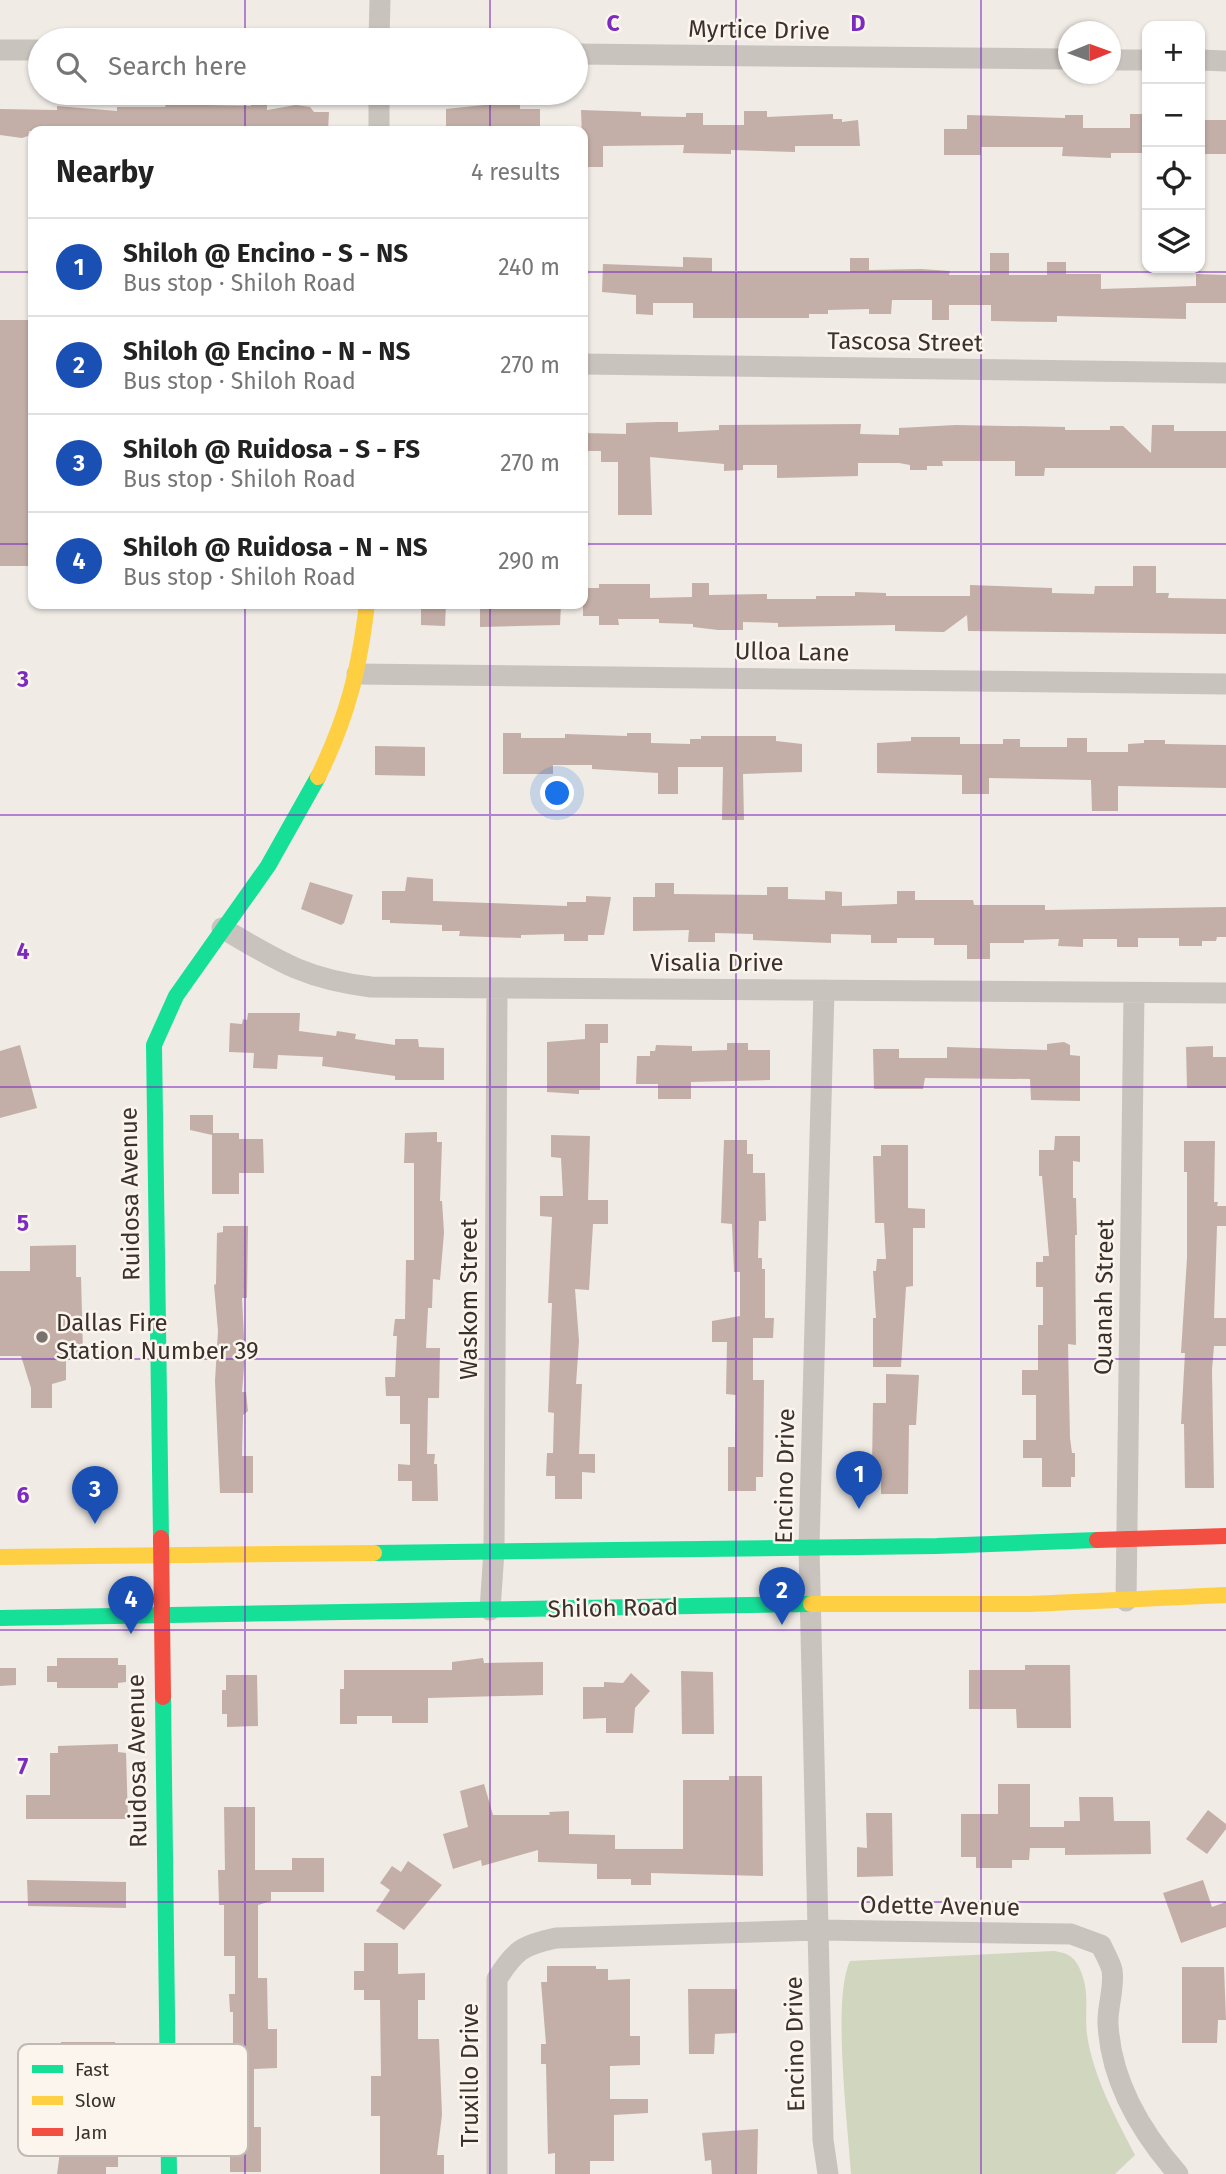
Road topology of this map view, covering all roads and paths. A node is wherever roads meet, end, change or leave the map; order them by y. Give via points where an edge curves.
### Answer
1 (380, 0) edge
2 (379, 28) edge
3 (0, 50) edge
4 (28, 50) edge
5 (588, 54) edge
6 (1058, 59) edge
7 (1121, 60) edge
8 (1142, 60) edge
9 (1205, 60) edge
10 (1226, 61) edge
11 (379, 105) edge
12 (379, 126) edge
13 (588, 364) edge
14 (1226, 373) edge
15 (366, 609) edge
16 (357, 674) junction
17 (1226, 684) edge
18 (222, 928) junction
19 (497, 988) junction
20 (824, 990) junction
21 (1134, 993) junction
22 (1226, 993) edge
23 (1226, 1536) edge
24 (1127, 1538) junction
25 (809, 1547) junction
26 (494, 1551) junction
27 (161, 1555) junction
28 (0, 1557) edge
29 (1226, 1595) edge
30 (1126, 1601) junction
31 (811, 1604) junction
32 (490, 1610) junction
33 (162, 1616) junction
34 (0, 1618) edge
35 (819, 1930) junction
36 (526, 1945) joint
37 (167, 2044) edge
38 (169, 2156) edge
39 (169, 2174) edge
40 (497, 2174) edge
41 (828, 2174) edge
42 (1178, 2174) edge

1 - 2 street
3 - 4 street
5 - 6 street, Myrtice Drive
7 - 8 street
9 - 10 street
11 - 12 street
13 - 14 street, Tascosa Street
15 - 16 main road, Ruidosa Avenue
16 - 17 street, Ulloa Lane
16 - 18 main road, Ruidosa Avenue via 301,809 267,867
18 - 19 street, Visalia Drive via 293,970 332,982 371,987
18 - 27 main road, Ruidosa Avenue via 166,1011 154,1045
19 - 20 street, Visalia Drive
19 - 26 street, Waskom Street
20 - 21 street, Visalia Drive
20 - 25 street, Encino Drive
21 - 22 street, Visalia Drive
21 - 24 street, Quanah Street
23 - 24 main road
24 - 25 main road
24 - 30 street, Quanah Street
25 - 26 main road
25 - 31 street, Encino Drive
26 - 27 main road
26 - 32 street, Waskom Street
27 - 28 main road
27 - 33 main road, Ruidosa Avenue
29 - 30 main road, Shiloh Road
30 - 31 main road, Shiloh Road
31 - 32 main road, Shiloh Road
31 - 35 street, Encino Drive
32 - 33 main road, Shiloh Road
33 - 34 main road, Shiloh Road
33 - 37 main road, Ruidosa Avenue
35 - 36 street, Odette Avenue via 556,1938
35 - 41 street, Encino Drive via 823,2140
35 - 42 street, Odette Avenue via 1071,1934 1101,1945 1112,1970 1108,2023 1116,2069 1143,2127
36 - 40 street, Truxillo Drive via 509,1959 497,1979
38 - 39 main road, Ruidosa Avenue

